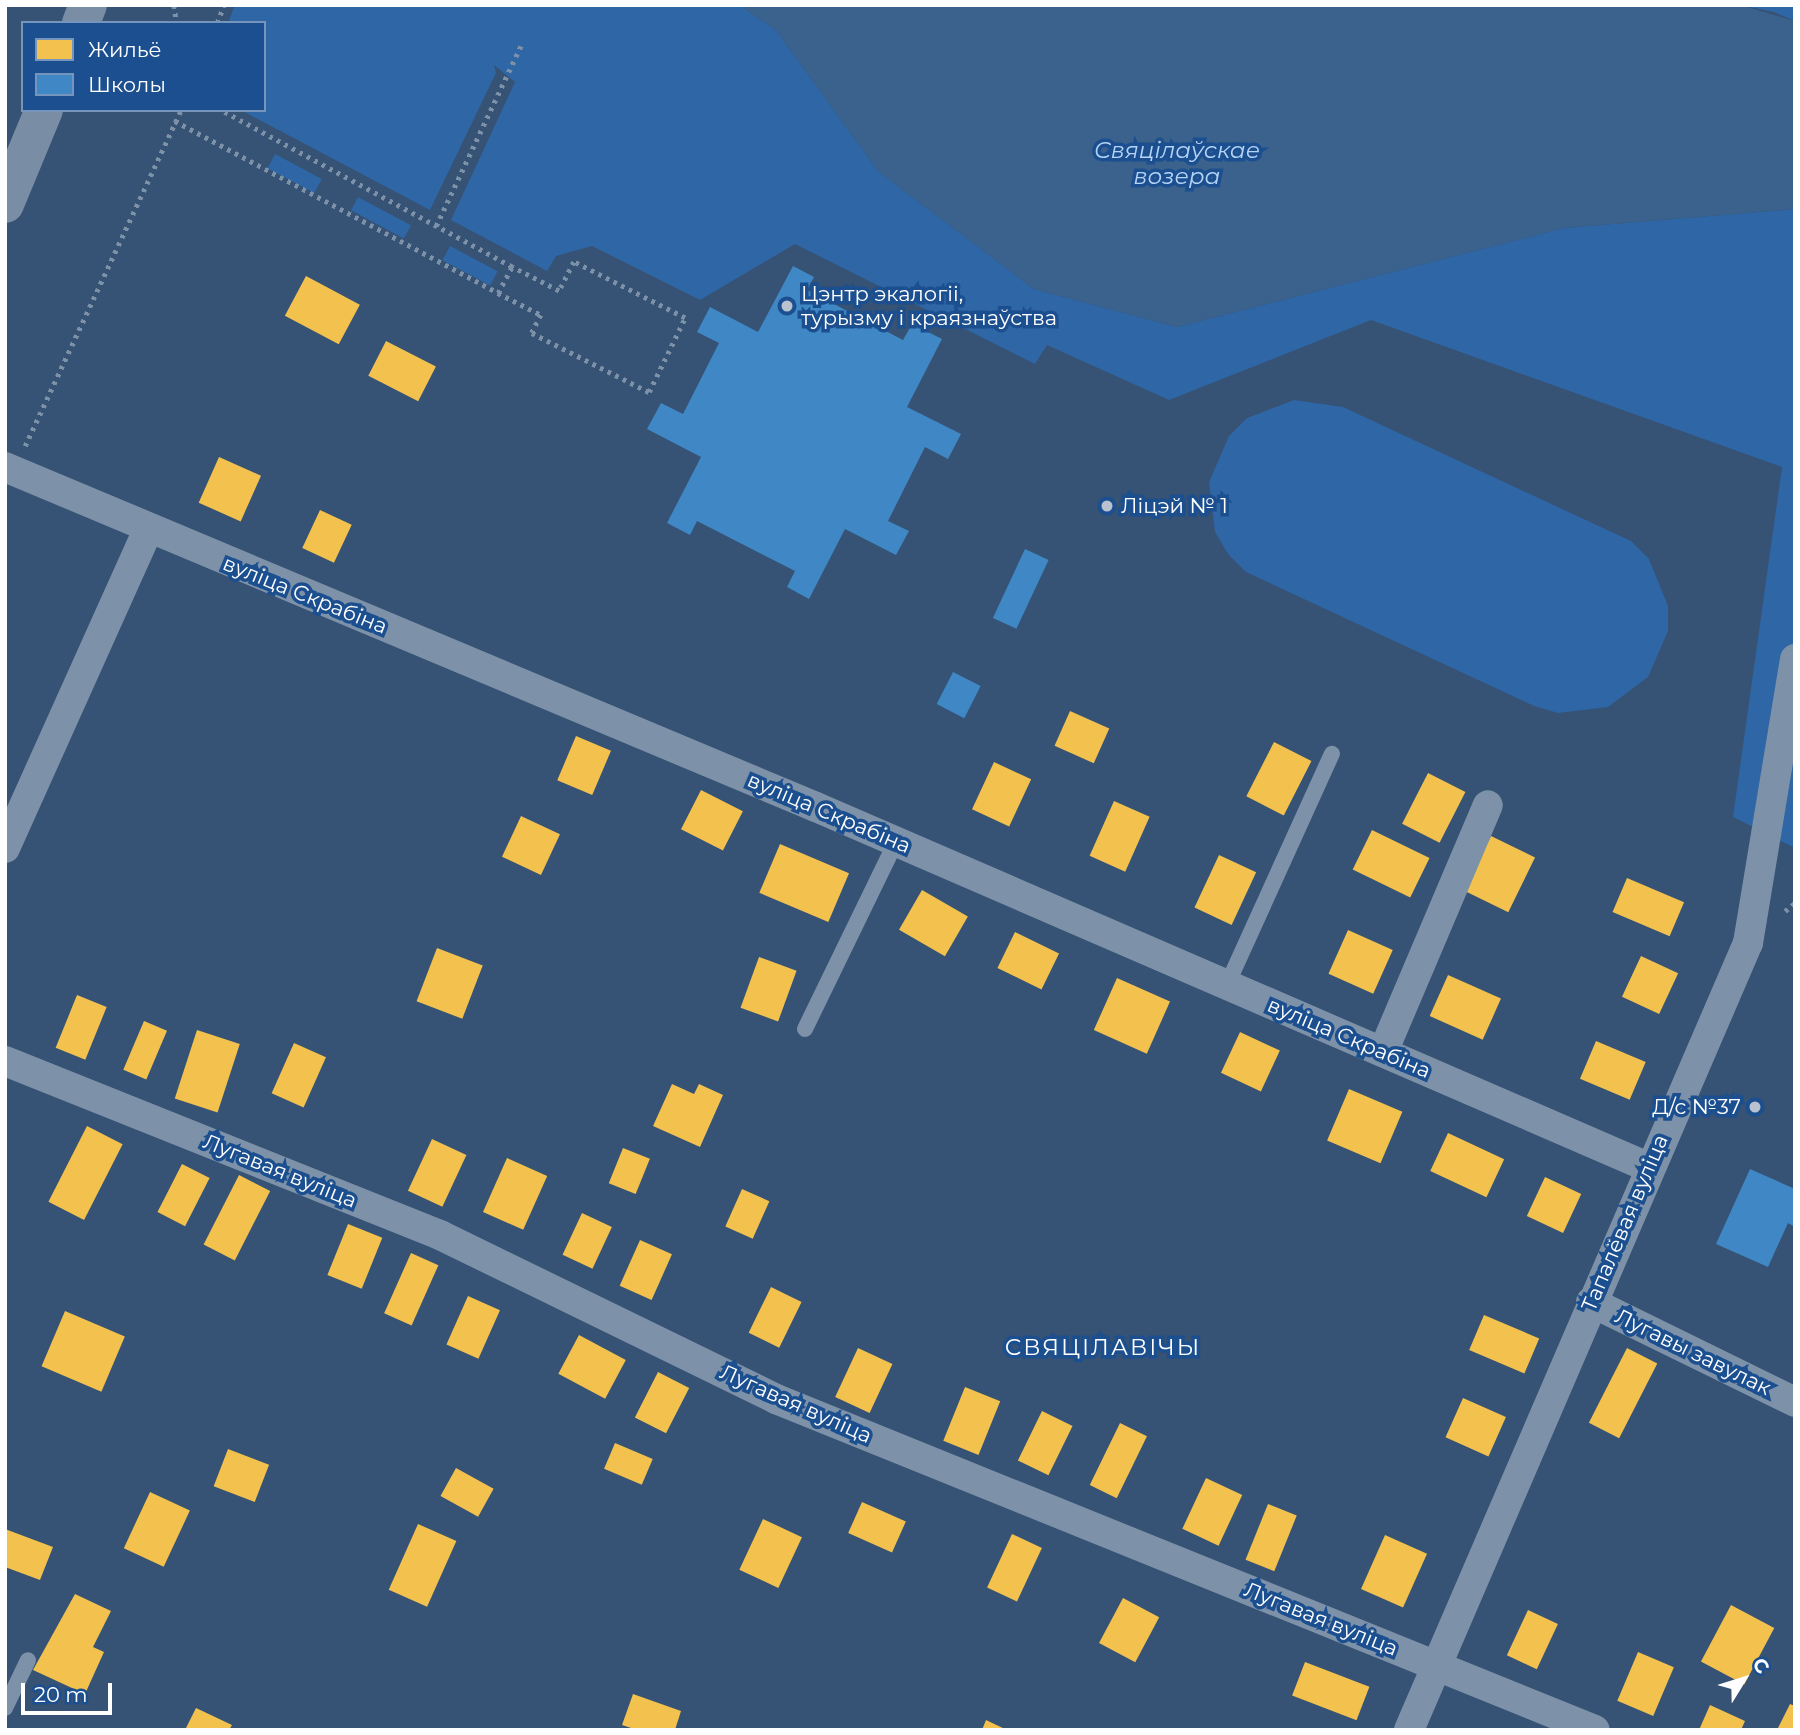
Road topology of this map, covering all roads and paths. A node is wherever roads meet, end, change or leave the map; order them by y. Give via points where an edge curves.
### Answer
1 (522, 43) dead end
2 (43, 112) edge
3 (180, 112) edge
4 (224, 112) edge
5 (175, 121) junction
6 (5, 204) edge
7 (436, 226) junction
8 (512, 267) junction
9 (498, 293) junction
10 (9, 469) edge
11 (148, 530) junction
12 (1795, 659) edge
13 (1332, 754) dead end
14 (1488, 805) dead end
15 (896, 842) junction
16 (5, 848) edge
17 (1227, 985) junction
18 (804, 1029) dead end
19 (1383, 1052) junction
20 (5, 1062) edge
21 (1648, 1167) junction
22 (1591, 1303) junction
23 (1795, 1402) edge
24 (28, 1660) dead end
25 (1436, 1666) junction
26 (5, 1708) edge
27 (1409, 1730) edge
28 (1595, 1730) edge

1 - 7 path
2 - 6 main road
3 - 5 path
4 - 7 path
5 - 9 path
5 - 10 path
7 - 8 path
8 - 9 path
8 - 9 path via 559,291 574,262 685,318 649,391 532,333 541,315
10 - 11 street, вуліца Скрабіна
11 - 15 street, вуліца Скрабіна
11 - 16 street
12 - 21 street, Тапалёвая вуліца via 1748,943
13 - 17 lane
14 - 19 street
15 - 17 street, вуліца Скрабіна
15 - 18 lane
17 - 19 street, вуліца Скрабіна
19 - 21 street, вуліца Скрабіна
20 - 25 street, Лугавая вуліца via 440,1235 776,1399
21 - 22 street, Тапалёвая вуліца
22 - 23 street, Лугавы завулак
22 - 25 street, Тапалёвая вуліца
24 - 26 lane
25 - 27 street, Тапалёвая вуліца
25 - 28 street, Лугавая вуліца

